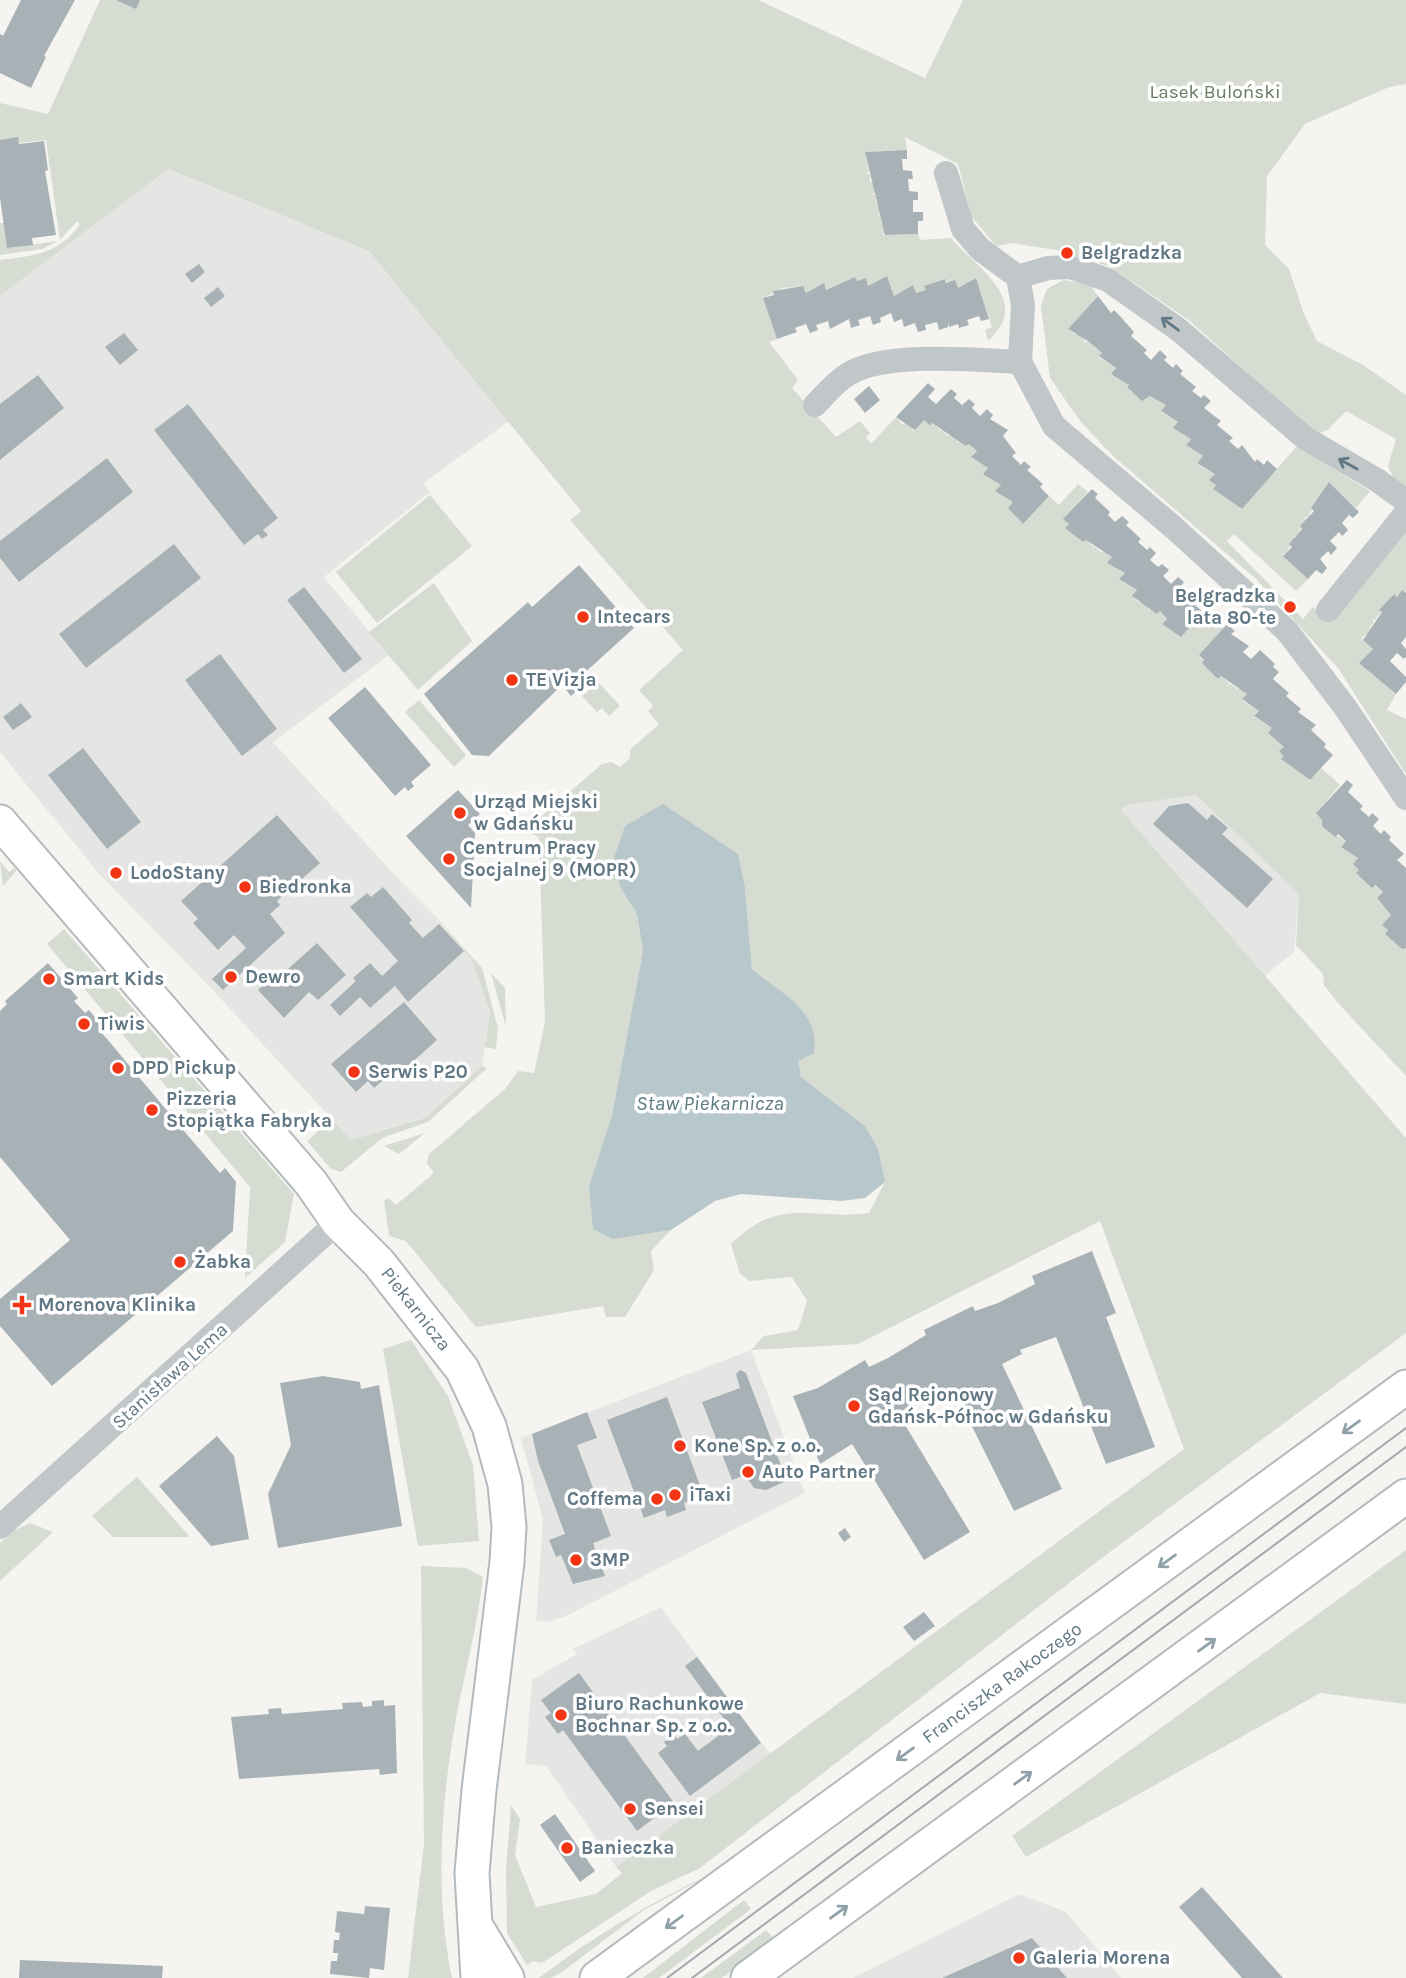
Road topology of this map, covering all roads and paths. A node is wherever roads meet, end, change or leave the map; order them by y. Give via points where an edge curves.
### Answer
1 (946, 173) dead end
2 (1018, 277) junction
3 (1020, 362) junction
4 (815, 405) dead end
5 (1406, 501) edge
6 (1406, 513) edge
7 (1328, 610) dead end
8 (1406, 798) edge
9 (0, 822) edge
10 (338, 1222) junction
11 (1406, 1387) edge
12 (1406, 1496) edge
13 (0, 1527) edge
14 (474, 1922) junction
15 (478, 1978) edge
16 (507, 1978) edge
17 (597, 1978) edge
18 (748, 1978) edge

1 - 2 street via 963,229 980,249
2 - 3 street via 1023,305
5 -> 2 street via 1305,439 1179,330 1108,279 1070,267
3 - 4 street via 922,359 869,366 847,374
3 - 8 street via 1054,426 1287,631 1345,706
6 - 7 street
9 - 10 main road, Piekarnicza via 311,1183
10 - 13 street, Stanisława Lema
10 - 14 main road, Piekarnicza via 396,1282 462,1369 489,1426 505,1484 507,1562 479,1790 472,1873
11 -> 17 main road, Franciszka Rakoczego
18 -> 12 main road
14 - 15 main road, Piekarnicza
14 - 16 main road, Piekarnicza

